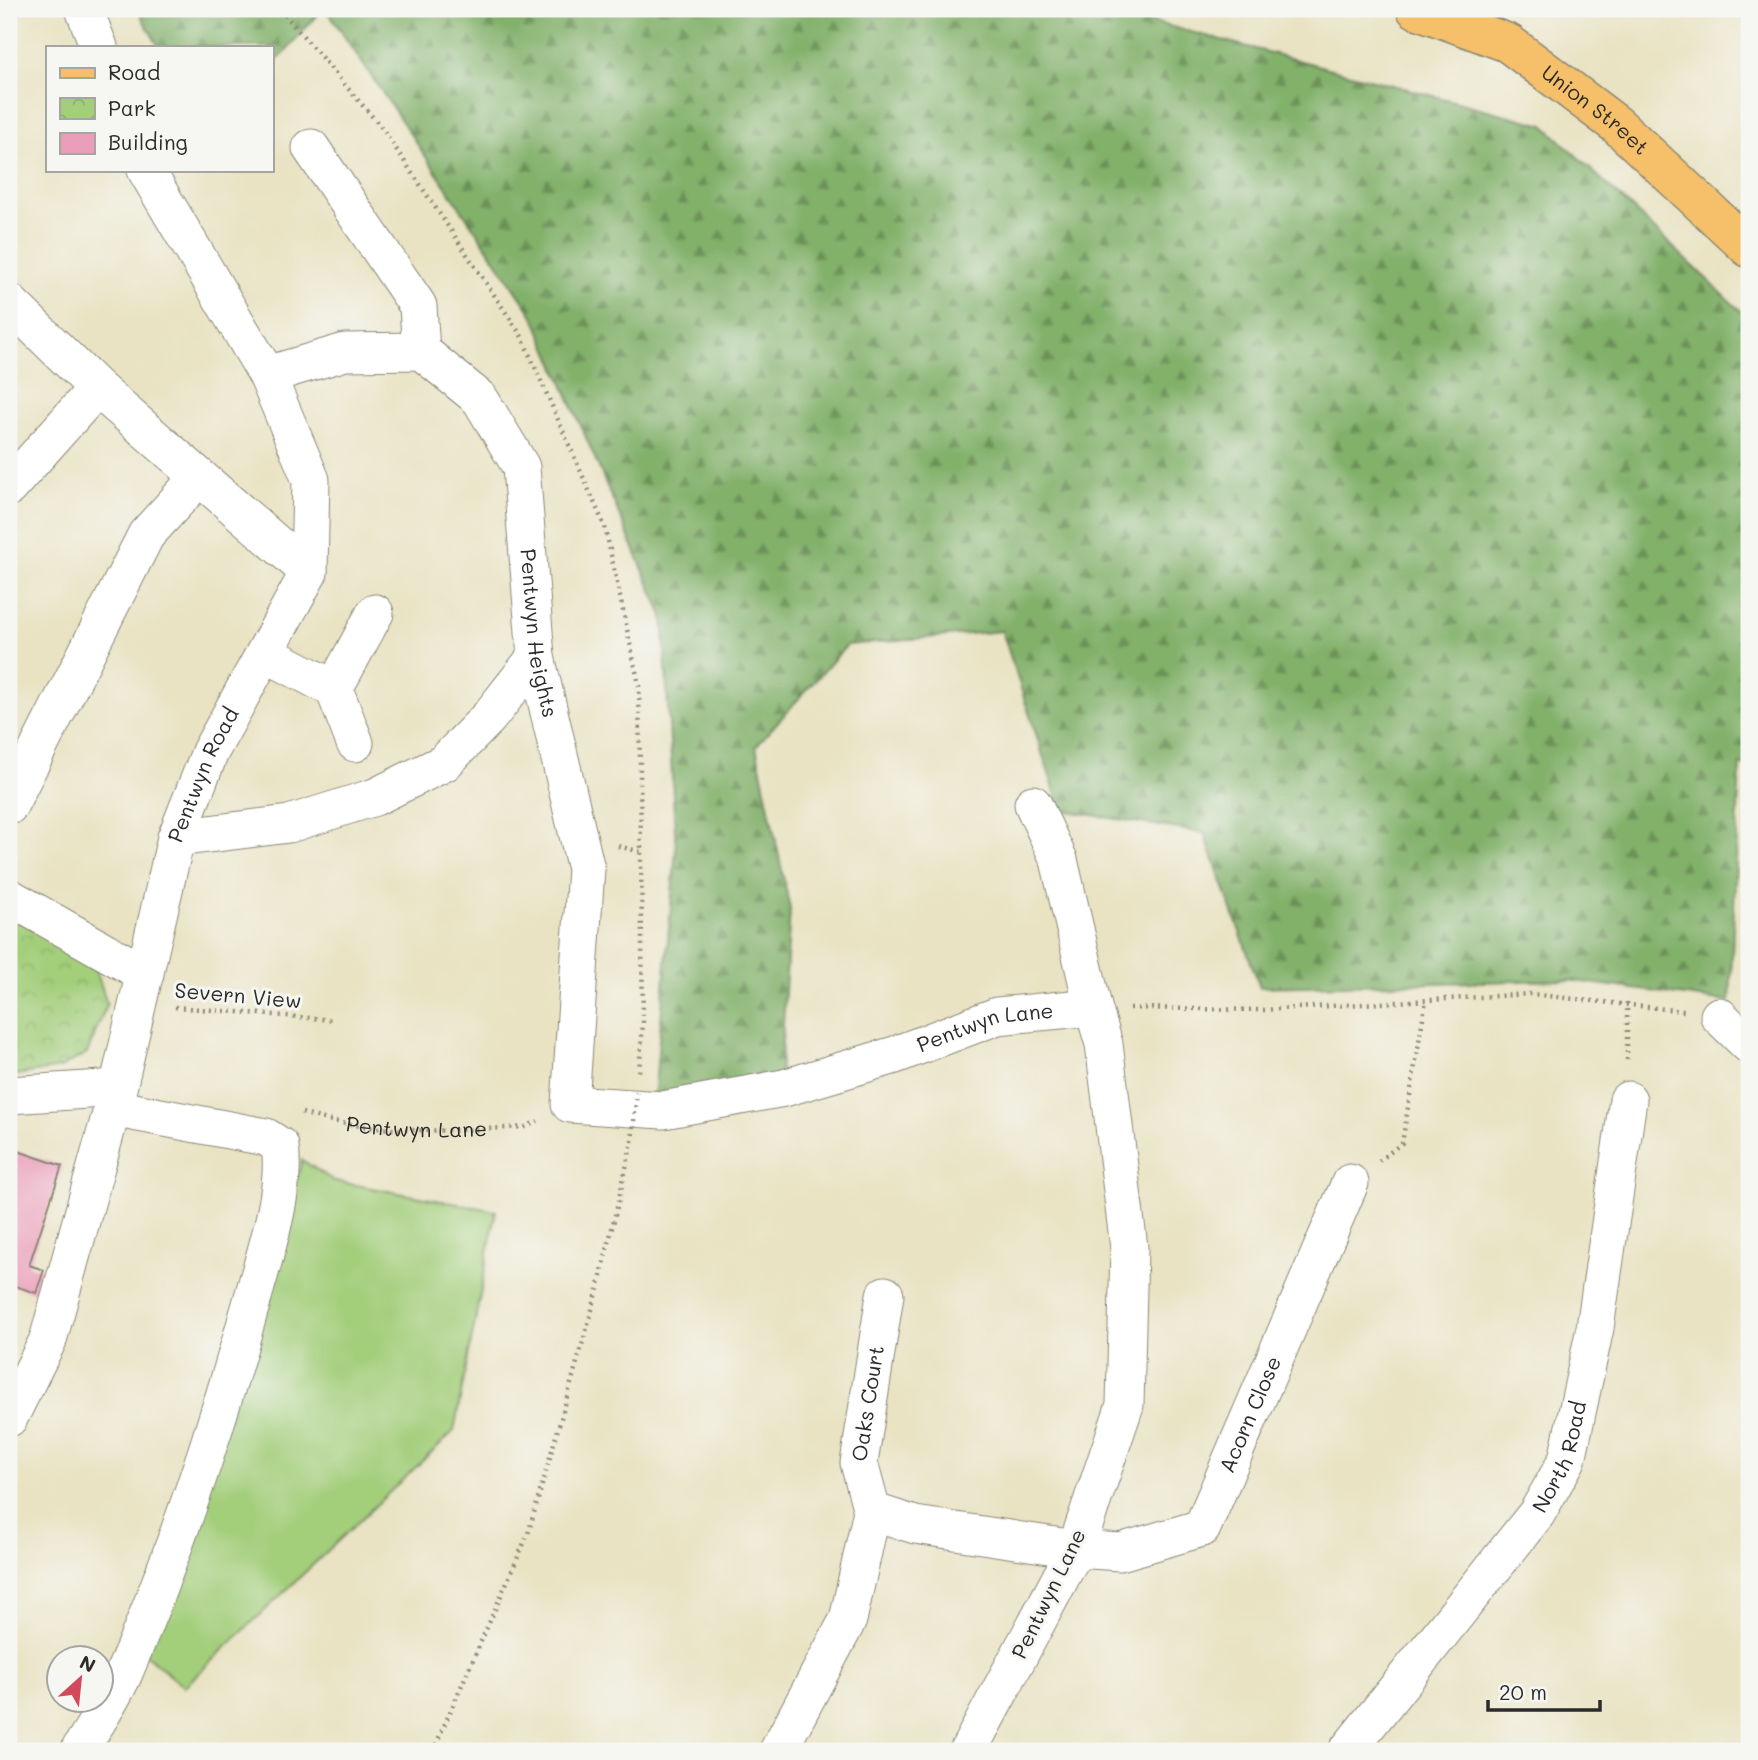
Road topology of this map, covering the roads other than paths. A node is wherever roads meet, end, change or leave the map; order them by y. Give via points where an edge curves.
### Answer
1 (84, 9) edge
2 (1416, 9) edge
3 (99, 46) edge
4 (311, 148) dead end
5 (147, 172) edge
6 (1749, 248) edge
7 (9, 302) edge
8 (421, 351) junction
9 (267, 375) junction
10 (97, 388) junction
11 (199, 477) junction
12 (9, 487) edge
13 (309, 572) junction
14 (375, 612) dead end
15 (265, 653) junction
16 (536, 657) junction
17 (334, 689) junction
18 (355, 743) dead end
19 (1033, 804) dead end
20 (9, 806) edge
21 (176, 838) junction
22 (9, 897) edge
23 (142, 989) junction
24 (1093, 1007) junction
25 (1719, 1016) road end
26 (1749, 1045) edge
27 (9, 1095) edge
28 (115, 1098) junction
29 (1628, 1100) road end
30 (570, 1104) joint
31 (1350, 1183) road end
32 (885, 1296) dead end
33 (9, 1418) edge
34 (872, 1511) junction
35 (1076, 1549) junction
36 (79, 1751) edge
37 (778, 1751) edge
38 (968, 1751) edge
39 (1348, 1751) edge

1 - 3 street
2 - 6 main road, Union Street via 1508,43 1617,125
4 - 8 street via 418,306
5 - 9 street, Pentwyn Road
7 - 10 street
8 - 9 street via 345,352
8 - 16 street, Pentwyn Heights via 480,399 521,467
9 - 13 street, Pentwyn Road via 311,480
10 - 11 street
10 - 12 street
11 - 13 street
11 - 20 street via 146,535
13 - 15 street, Pentwyn Road
14 - 17 street
15 - 17 street
15 - 21 street, Pentwyn Road via 210,752
16 - 21 street via 489,717 444,763 375,797 289,824
16 - 30 street, Pentwyn Heights via 586,869
17 - 18 street
19 - 24 street via 1059,860
21 - 23 street, Pentwyn Road
22 - 23 street
23 - 28 street, Pentwyn Road
24 - 30 street, Pentwyn Lane via 998,1016 895,1055 784,1088 663,1110
24 - 35 street, Pentwyn Lane via 1104,1044 1129,1248 1125,1405
25 - 26 street
27 - 28 street
28 - 33 street, Pentwyn Road via 48,1339
28 - 36 street via 265,1137 279,1146 282,1164 267,1248 229,1384 187,1506 123,1675
29 - 39 street, North Road via 1595,1328 1567,1460 1537,1513
31 - 35 street, Acorn Close via 1202,1528 1120,1552
32 - 34 street, Oaks Court via 859,1463
34 - 35 street via 915,1525
34 - 37 street, Oaks Court via 848,1620
35 - 38 street, Pentwyn Lane

